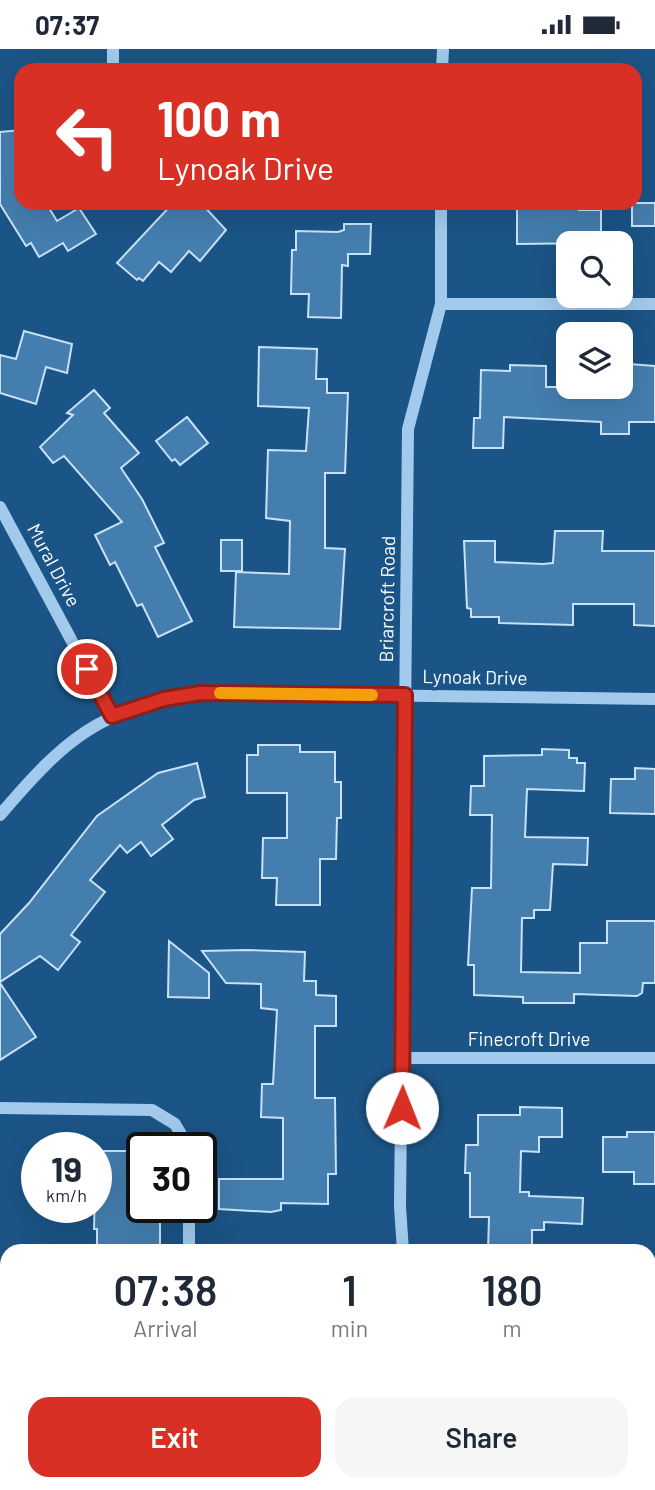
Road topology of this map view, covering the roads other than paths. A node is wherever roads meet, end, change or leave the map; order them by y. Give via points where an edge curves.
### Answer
1 (442, 210) edge
2 (441, 304) junction
3 (655, 304) edge
4 (0, 507) edge
5 (405, 695) junction
6 (655, 699) edge
7 (112, 716) junction
8 (0, 815) edge
9 (403, 1058) junction
10 (655, 1058) edge
11 (0, 1108) edge
12 (180, 1132) edge
13 (189, 1223) edge
14 (188, 1244) edge
15 (403, 1244) edge

1 - 2 street, Briarcroft Road
2 - 3 street
2 - 5 street, Briarcroft Road via 408,429
4 - 7 street, Mural Drive
5 - 6 street, Lynoak Drive
5 - 7 street, Lynoak Drive via 200,693
5 - 9 street, Briarcroft Road
7 - 8 street, Lynoak Drive via 74,738 44,763
9 - 10 street, Finecroft Drive
9 - 15 street, Briarcroft Road
11 - 12 street via 152,1110
13 - 14 street

